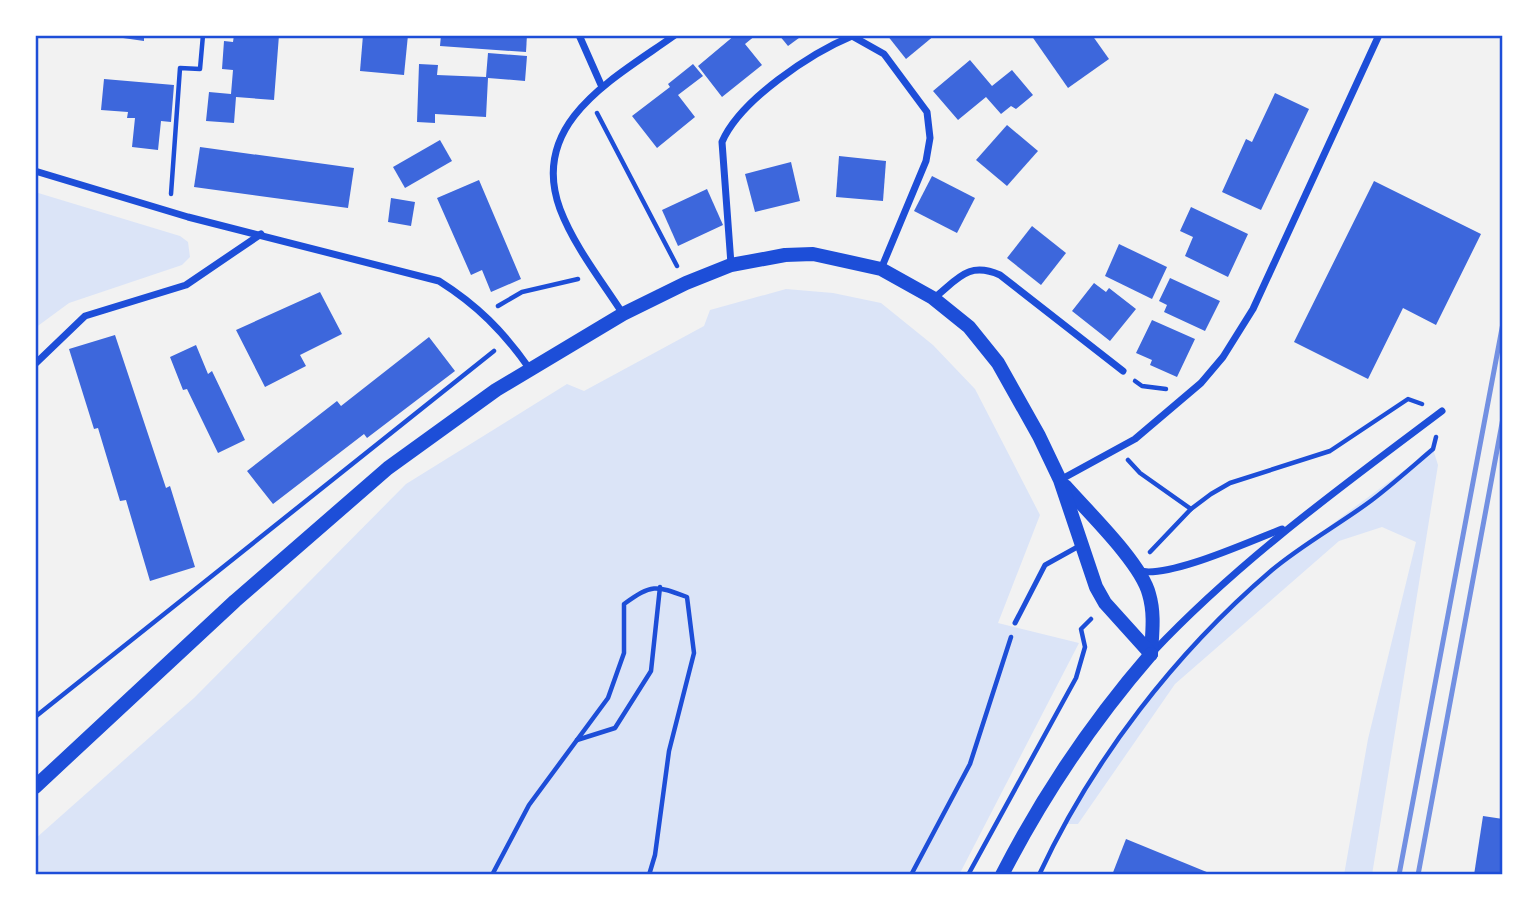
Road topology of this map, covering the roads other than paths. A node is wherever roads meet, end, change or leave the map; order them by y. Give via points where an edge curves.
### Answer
1 (579, 35) edge
2 (675, 35) edge
3 (1379, 35) edge
4 (603, 87) junction
5 (35, 171) edge
6 (261, 234) junction
7 (731, 265) junction
8 (881, 269) junction
9 (933, 298) junction
10 (623, 314) junction
11 (35, 364) edge
12 (529, 368) junction
13 (1124, 371) dead end
14 (1442, 411) road end
15 (1060, 480) junction
16 (1289, 527) junction
17 (1082, 545) junction
18 (1137, 570) junction
19 (1015, 622) road end
20 (1151, 654) junction
21 (35, 787) edge
22 (1002, 875) edge

1 - 4 street
2 - 4 street
3 - 15 street via 1239,333 1201,383 1135,439
4 - 10 street via 561,132 552,167 560,209
5 - 6 street
6 - 11 street via 186,285 85,316
6 - 12 street via 439,281 485,314
7 - 8 main road via 813,254
7 - 8 street via 722,142 728,127 824,47 852,36 884,54 927,112 929,125 926,161
7 - 10 main road
8 - 9 main road
9 - 13 street via 971,269 985,268
9 - 15 main road via 969,327 998,363
10 - 12 main road
12 - 21 main road via 388,468
14 - 16 street
15 - 17 main road
15 - 18 main road
16 - 18 street via 1185,565 1148,573
16 - 20 street via 1203,599
17 - 19 lane via 1045,565
17 - 20 main road via 1105,603
18 - 20 main road via 1149,592
20 - 22 main road via 1092,726

